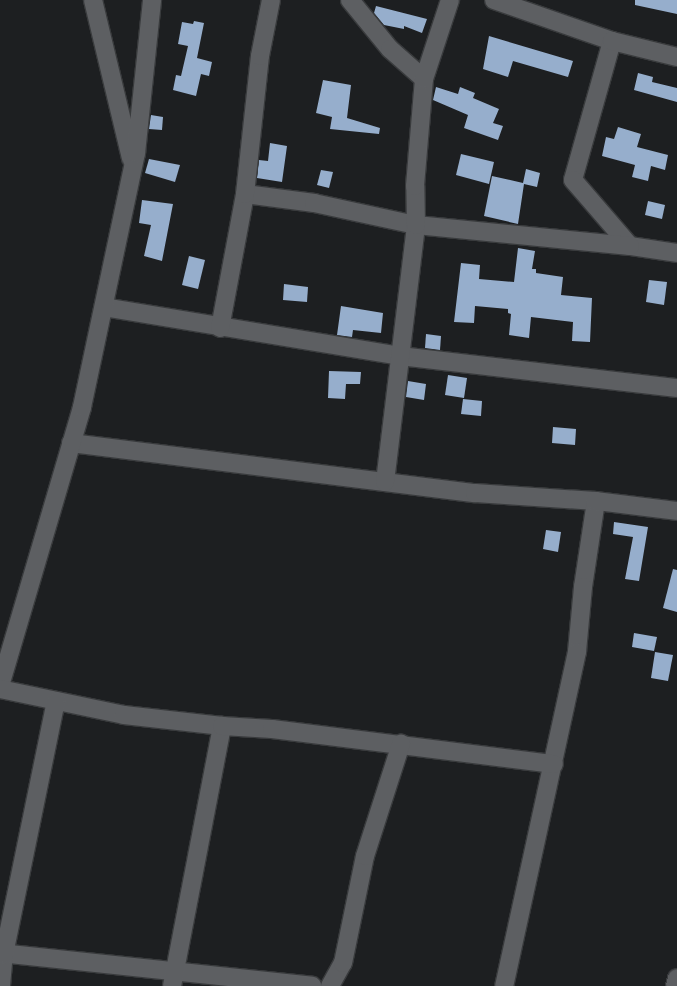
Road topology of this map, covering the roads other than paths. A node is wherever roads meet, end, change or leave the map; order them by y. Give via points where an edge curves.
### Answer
1 (93, 0) edge
2 (152, 0) edge
3 (271, 0) edge
4 (350, 0) edge
5 (450, 0) edge
6 (494, 0) edge
7 (612, 41) junction
8 (677, 56) edge
9 (424, 79) junction
10 (133, 170) junction
11 (245, 194) junction
12 (416, 225) junction
13 (630, 246) junction
14 (677, 253) edge
15 (104, 306) junction
16 (220, 328) junction
17 (400, 356) junction
18 (677, 388) edge
19 (71, 443) junction
20 (385, 482) junction
21 (596, 501) junction
22 (677, 510) edge
23 (0, 688) edge
24 (56, 701) junction
25 (222, 726) junction
26 (401, 744) junction
27 (554, 764) junction
28 (2, 954) edge
29 (174, 978) edge
30 (677, 978) edge
31 (0, 986) edge
32 (312, 986) edge
33 (330, 986) edge
34 (504, 986) edge
35 (675, 986) edge

1 - 10 street
2 - 10 street
3 - 11 street via 260,56
4 - 9 street via 390,49
5 - 9 street
6 - 7 street
7 - 8 street
7 - 13 street via 573,180
9 - 12 street via 415,186
10 - 15 street
11 - 12 street via 314,202
11 - 16 street
12 - 13 street
12 - 17 street
13 - 14 street
15 - 16 street
15 - 19 street
16 - 17 street
17 - 18 street
17 - 20 street
19 - 20 street
19 - 23 street
20 - 21 street via 475,493
21 - 22 street
21 - 27 street via 577,652
23 - 24 street
24 - 25 street via 124,715
24 - 28 street
25 - 26 street
25 - 29 street
26 - 27 street
26 - 33 street via 365,856 343,963
27 - 34 street
28 - 29 street
28 - 31 street
29 - 32 street
30 - 35 street

